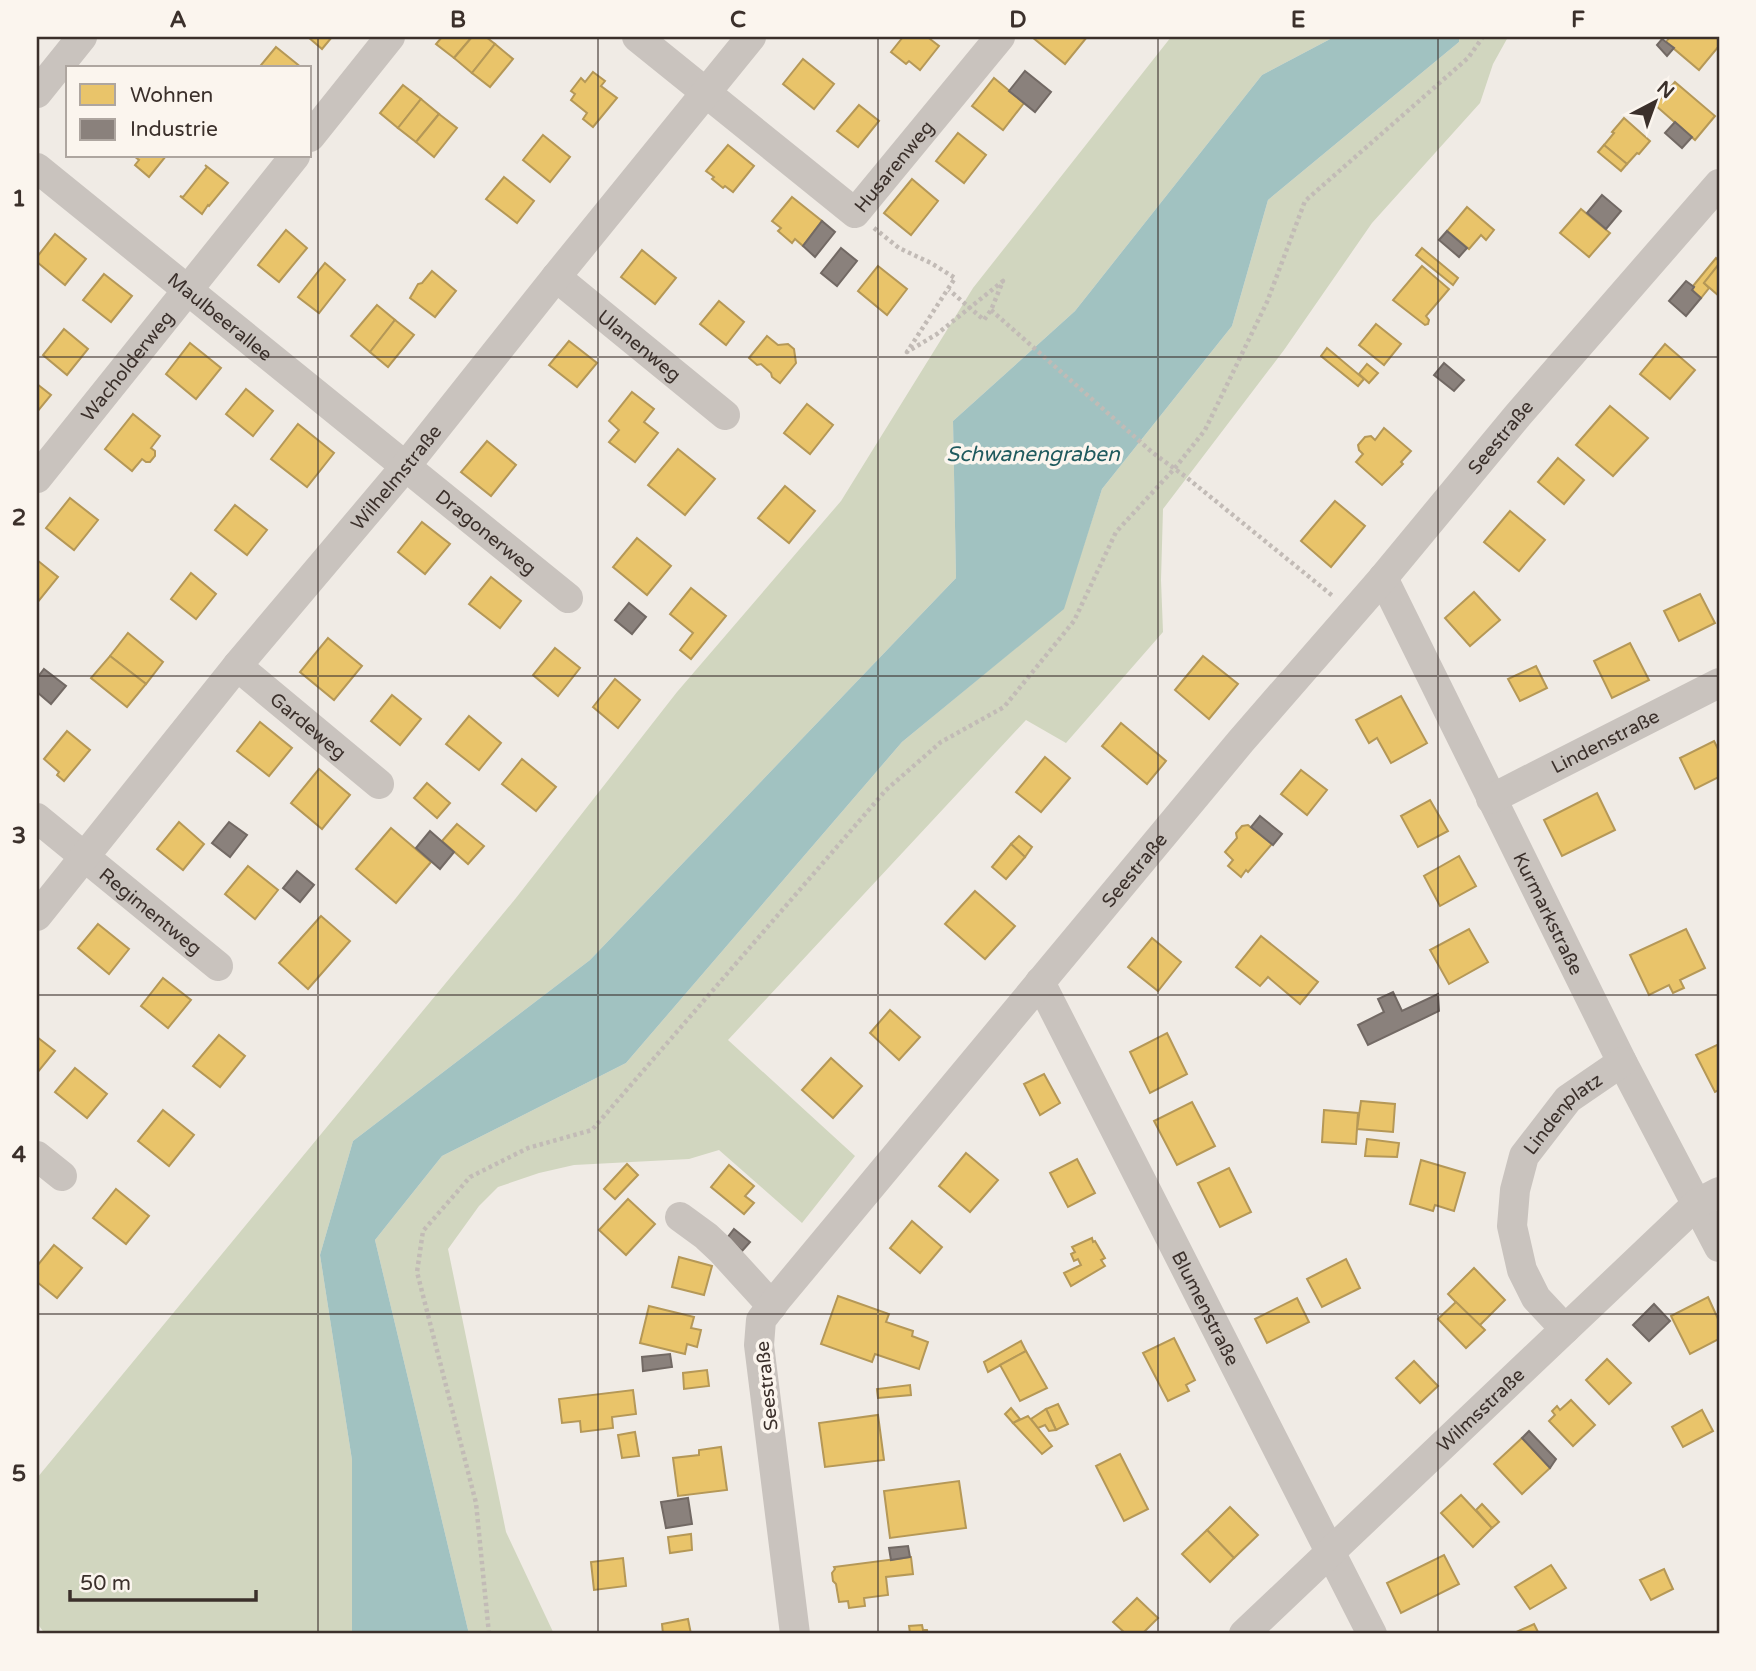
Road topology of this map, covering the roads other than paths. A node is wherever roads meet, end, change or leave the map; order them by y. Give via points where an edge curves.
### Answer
1 (82, 37) edge
2 (390, 37) edge
3 (637, 37) edge
4 (751, 37) edge
5 (1000, 37) edge
6 (707, 92) junction
7 (37, 93) edge
8 (312, 134) edge
9 (293, 158) edge
10 (37, 168) edge
11 (1719, 184) edge
12 (556, 277) junction
13 (187, 290) junction
14 (726, 415) dead end
15 (405, 467) junction
16 (37, 478) edge
17 (1382, 578) junction
18 (568, 598) dead end
19 (237, 666) junction
20 (1719, 683) edge
21 (380, 784) dead end
22 (1491, 799) junction
23 (37, 818) edge
24 (84, 857) junction
25 (37, 916) edge
26 (218, 966) dead end
27 (1040, 982) junction
28 (1622, 1062) junction
29 (37, 1156) edge
30 (62, 1176) dead end
31 (1708, 1198) edge
32 (680, 1217) dead end
33 (1719, 1247) edge
34 (772, 1306) junction
35 (1565, 1329) junction
36 (1330, 1553) junction
37 (795, 1634) edge
38 (1244, 1634) edge
39 (1372, 1634) edge

1 - 7 street
2 - 8 street
3 - 6 street, Husarenweg
4 - 6 street, Wilhelmstraße
5 - 6 street, Husarenweg via 855,213
6 - 12 street, Wilhelmstraße
9 - 13 street, Wacholderweg
10 - 13 street, Maulbeerallee
11 - 17 street, Seestraße
12 - 14 street, Ulanenweg
12 - 15 street, Wilhelmstraße
13 - 15 street, Maulbeerallee
13 - 16 street, Wacholderweg
15 - 18 street, Dragonerweg
15 - 19 street, Wilhelmstraße
17 - 22 street, Kurmarkstraße
17 - 27 street, Seestraße
19 - 21 street, Gardeweg
19 - 24 street, Wilhelmstraße
20 - 22 street, Lindenstraße
22 - 28 street, Kurmarkstraße
23 - 24 street, Regimentweg
24 - 25 street, Wilhelmstraße
24 - 26 street, Regimentweg
27 - 34 street, Seestraße
27 - 36 street, Blumenstraße
28 - 31 street, Kurmarkstraße
28 - 35 street, Lindenplatz via 1568,1099 1524,1156 1515,1190 1512,1226 1522,1270 1536,1298
29 - 30 street
31 - 33 street, Kurmarkstraße
31 - 35 street, Wilmsstraße
32 - 34 street via 721,1250
34 - 37 street, Seestraße via 761,1320 760,1345
35 - 36 street, Wilmsstraße
36 - 38 street, Wilmsstraße
36 - 39 street, Blumenstraße

